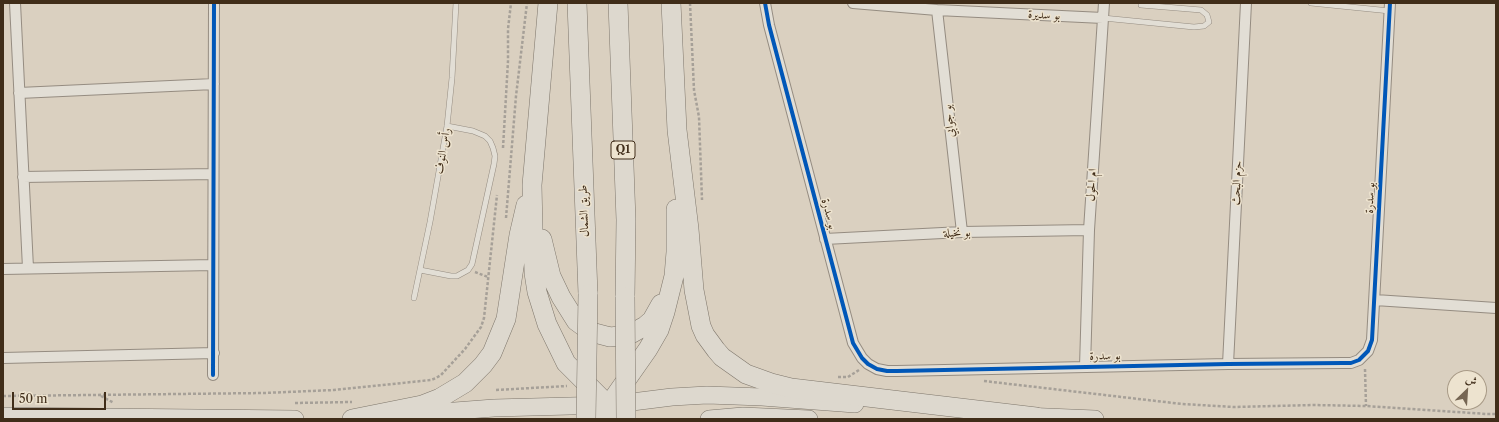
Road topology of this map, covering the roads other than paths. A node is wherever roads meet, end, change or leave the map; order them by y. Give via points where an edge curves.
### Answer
1 (15, 3) edge
2 (214, 3) edge
3 (456, 3) edge
4 (548, 3) edge
5 (577, 3) edge
6 (618, 3) edge
7 (671, 3) edge
8 (765, 3) edge
9 (853, 3) edge
10 (1104, 3) edge
11 (1246, 3) edge
12 (1311, 3) edge
13 (1141, 5) dead end
14 (1390, 7) edge
15 (937, 10) junction
16 (1103, 18) junction
17 (214, 84) junction
18 (19, 93) junction
19 (447, 126) junction
20 (677, 130) junction
21 (213, 174) junction
22 (23, 177) junction
23 (532, 185) junction
24 (1089, 230) junction
25 (962, 232) junction
26 (825, 239) junction
27 (214, 265) junction
28 (28, 268) junction
29 (3, 269) edge
30 (420, 270) junction
31 (674, 276) junction
32 (414, 298) dead end
33 (1375, 300) junction
34 (1496, 308) edge
35 (214, 353) junction
36 (3, 358) edge
37 (1228, 364) junction
38 (1085, 367) junction
39 (213, 374) dead end
40 (494, 408) junction
41 (293, 411) edge
42 (604, 412) edge
43 (3, 416) edge
44 (1033, 418) edge
45 (352, 419) edge
46 (357, 419) edge
47 (521, 419) edge
48 (586, 419) edge
49 (620, 419) edge
50 (626, 419) edge
51 (709, 419) edge
52 (809, 419) edge
53 (1095, 419) edge

1 - 18 street
2 - 17 street
3 - 19 lane, رأس النوف
4 - 23 highway
5 - 48 highway, طريق الشمال, bridge via 588,294
6 - 50 highway, Q1, bridge via 626,213
7 - 20 highway
8 - 26 street, بو سدرة
9 - 15 street, بو سديرة
10 - 16 street, ام الحول
11 - 37 street, حزم البحث
12 - 14 lane
13 - 16 lane, بو سديرة via 1201,10 1206,12 1209,22 1204,26 1194,27
14 - 33 street, بو سدرة
15 - 16 street, بو سديرة
15 - 25 street, بو جوابي
16 - 24 street, ام الحول
17 - 18 street
17 - 21 street
18 - 22 street
19 - 30 lane, رأس النوف
19 - 30 lane via 479,133 490,141 495,156 472,264 468,270 457,276
20 - 31 highway
20 - 44 highway via 696,304 705,335 722,357 746,374 791,388
21 - 22 street
21 - 27 street
22 - 28 street
23 - 31 highway via 551,276 571,313 591,332 600,336 619,337 628,336 645,326 657,312
23 - 42 highway via 534,273 541,307 566,363 587,384
23 - 45 highway via 519,235 506,319 488,359 465,383 440,398 422,405
24 - 25 street, بو نخيلة
24 - 38 street, ام الحول
25 - 26 street, بو نخيلة
26 - 38 street, بو سدرة via 853,343 862,358 877,369 887,371
27 - 28 street
27 - 35 street
28 - 29 street
30 - 32 lane, رأس النوف
31 - 42 highway via 659,330
33 - 34 street
33 - 37 street, بو سدرة via 1371,346 1358,360 1351,363
35 - 36 street
35 - 39 street
37 - 38 street, بو سدرة
40 - 42 highway
40 - 46 highway
40 - 47 highway
41 - 43 highway
42 - 44 highway via 672,397 707,395
42 - 49 highway
44 - 53 highway
51 - 52 highway via 744,416

